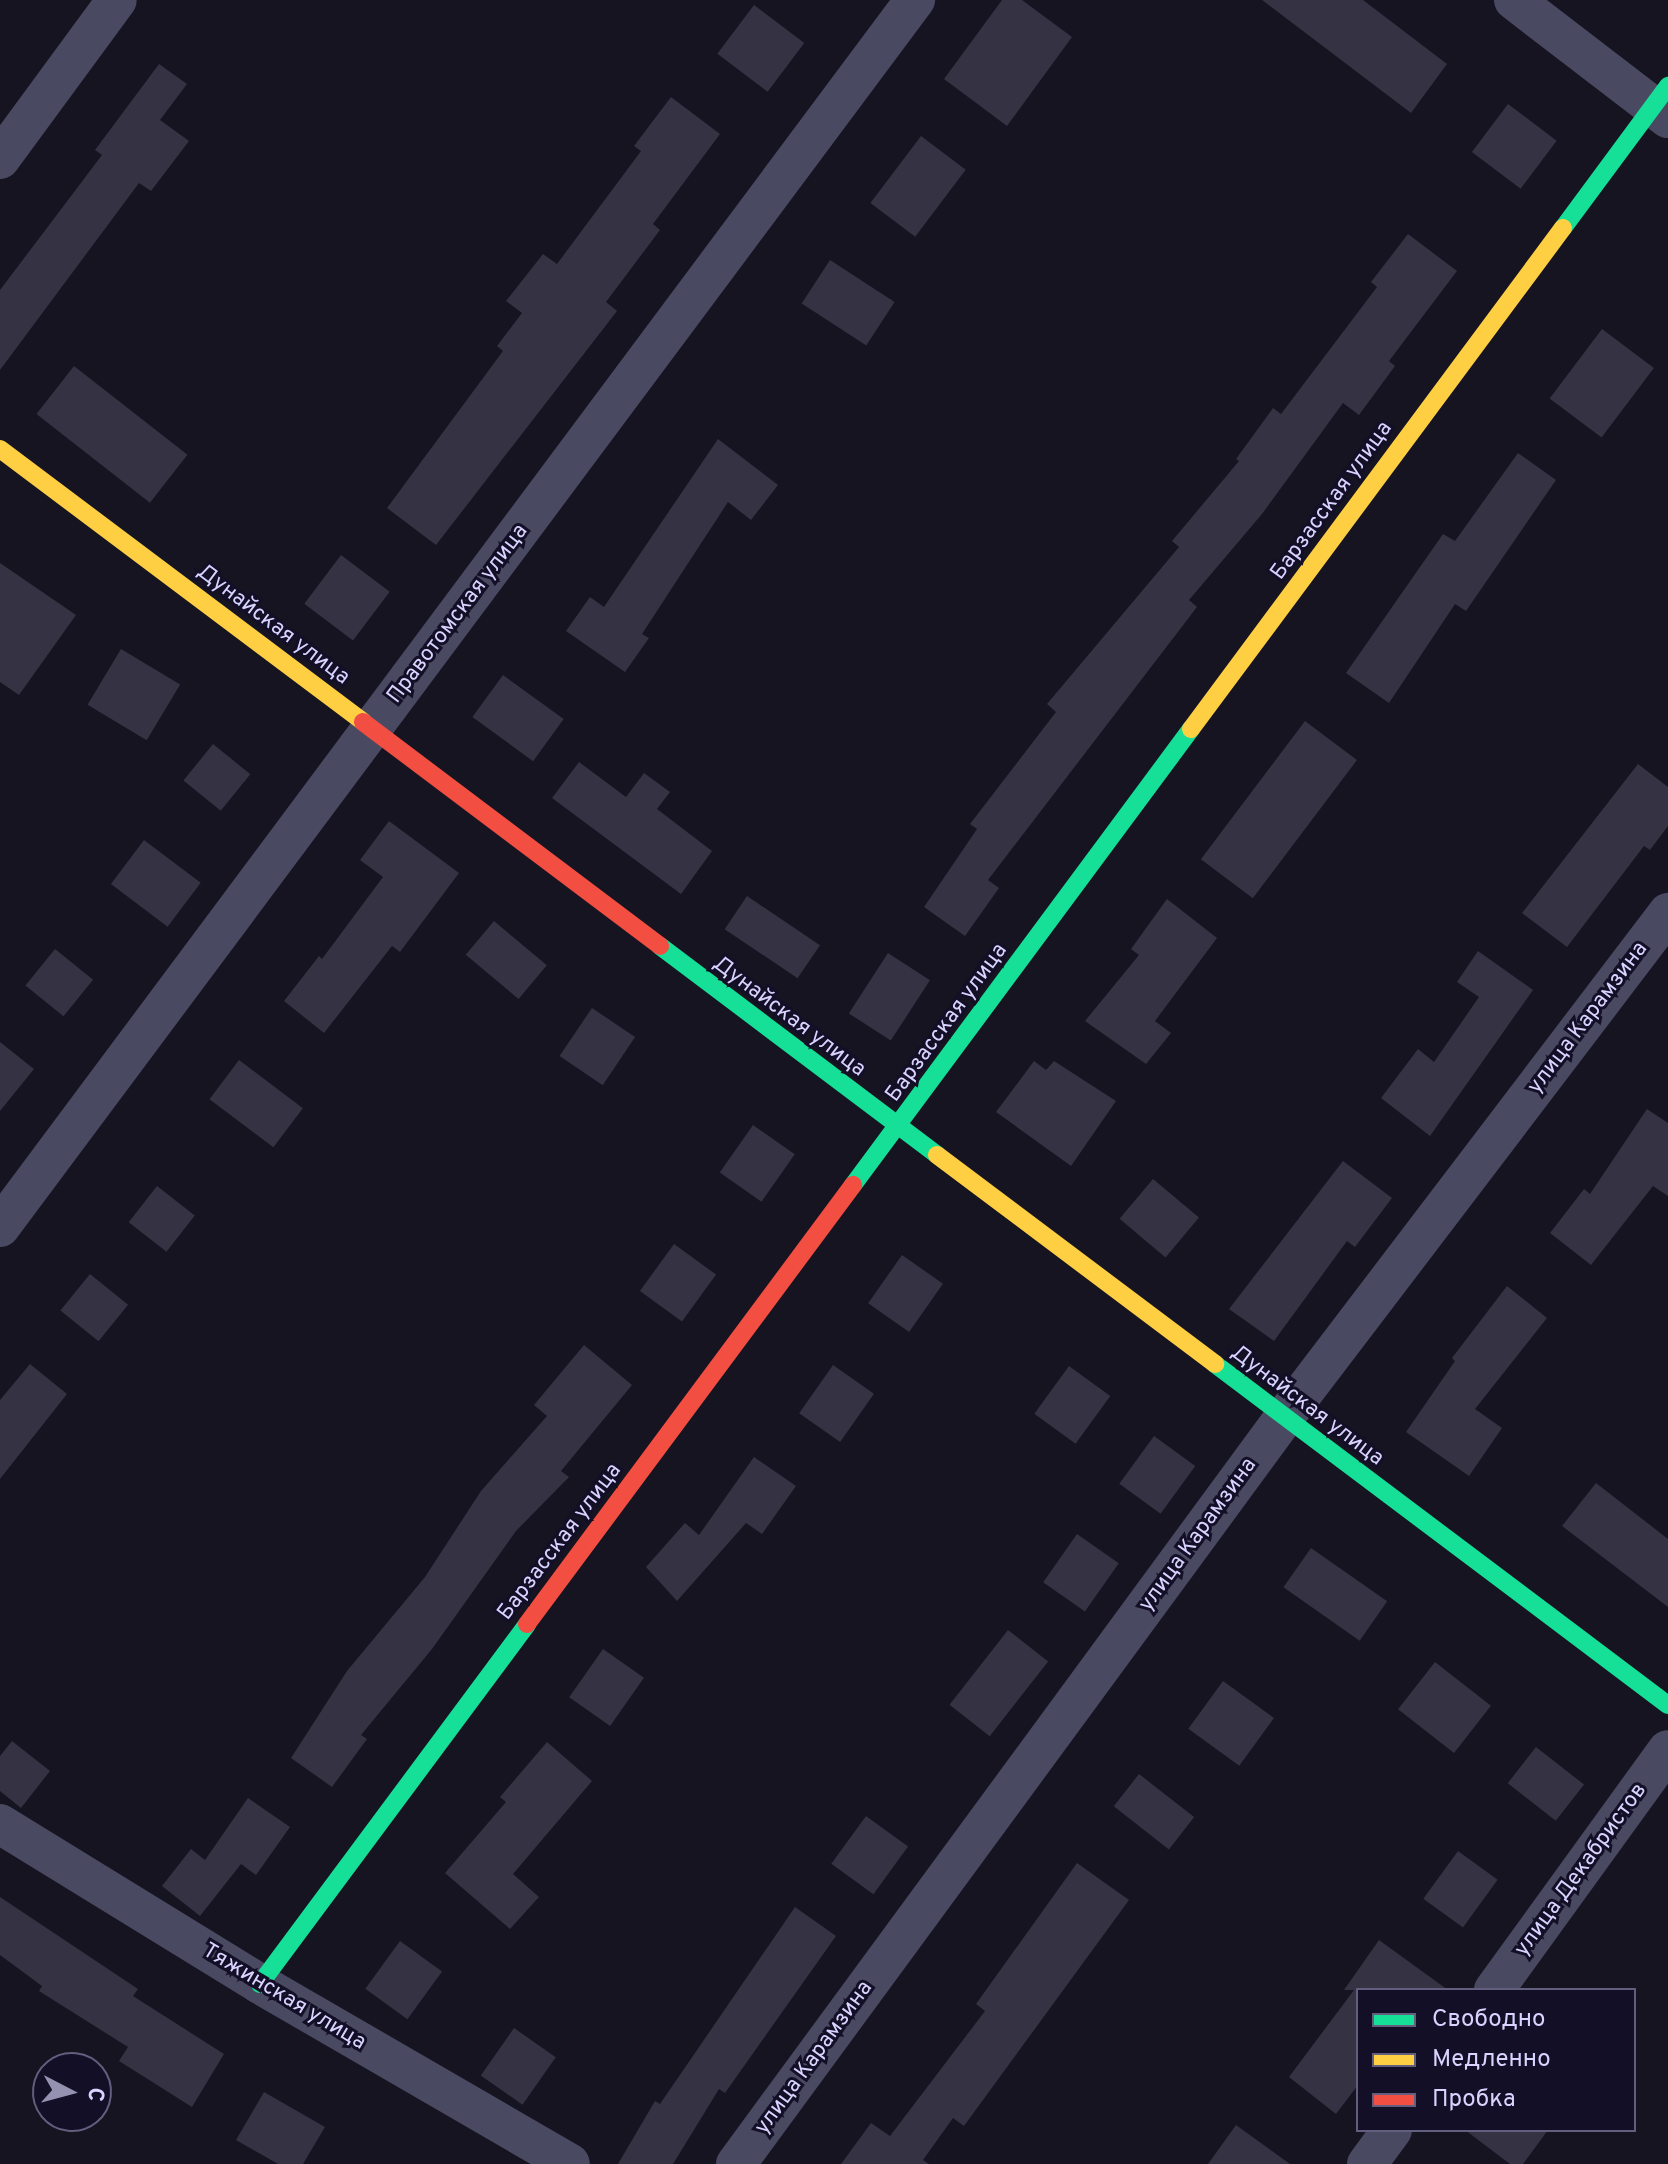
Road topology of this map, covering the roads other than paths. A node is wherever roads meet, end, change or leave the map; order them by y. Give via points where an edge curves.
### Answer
1 (117, 0) edge
2 (915, 0) edge
3 (1514, 0) edge
4 (1663, 104) edge
5 (0, 159) edge
6 (0, 449) edge
7 (372, 730) junction
8 (1668, 913) edge
9 (898, 1130) junction
10 (0, 1227) edge
11 (1283, 1419) junction
12 (1668, 1705) edge
13 (1668, 1750) edge
14 (0, 1824) edge
15 (260, 1984) junction
16 (1495, 1988) edge
17 (1391, 2132) edge
18 (570, 2164) edge
19 (736, 2164) edge
20 (1367, 2164) edge

1 - 5 street
2 - 7 street, Правотомская улица
3 - 4 street
4 - 9 street, Барзасская улица
6 - 7 street, Дунайская улица
7 - 9 street, Дунайская улица
7 - 10 street, Правотомская улица
8 - 11 street, улица Карамзина
9 - 11 street, Дунайская улица
9 - 15 street, Барзасская улица
11 - 12 street, Дунайская улица
11 - 19 street, улица Карамзина
13 - 16 street, улица Декабристов
14 - 15 street, Тяжинская улица
15 - 18 street, Тяжинская улица
17 - 20 street

